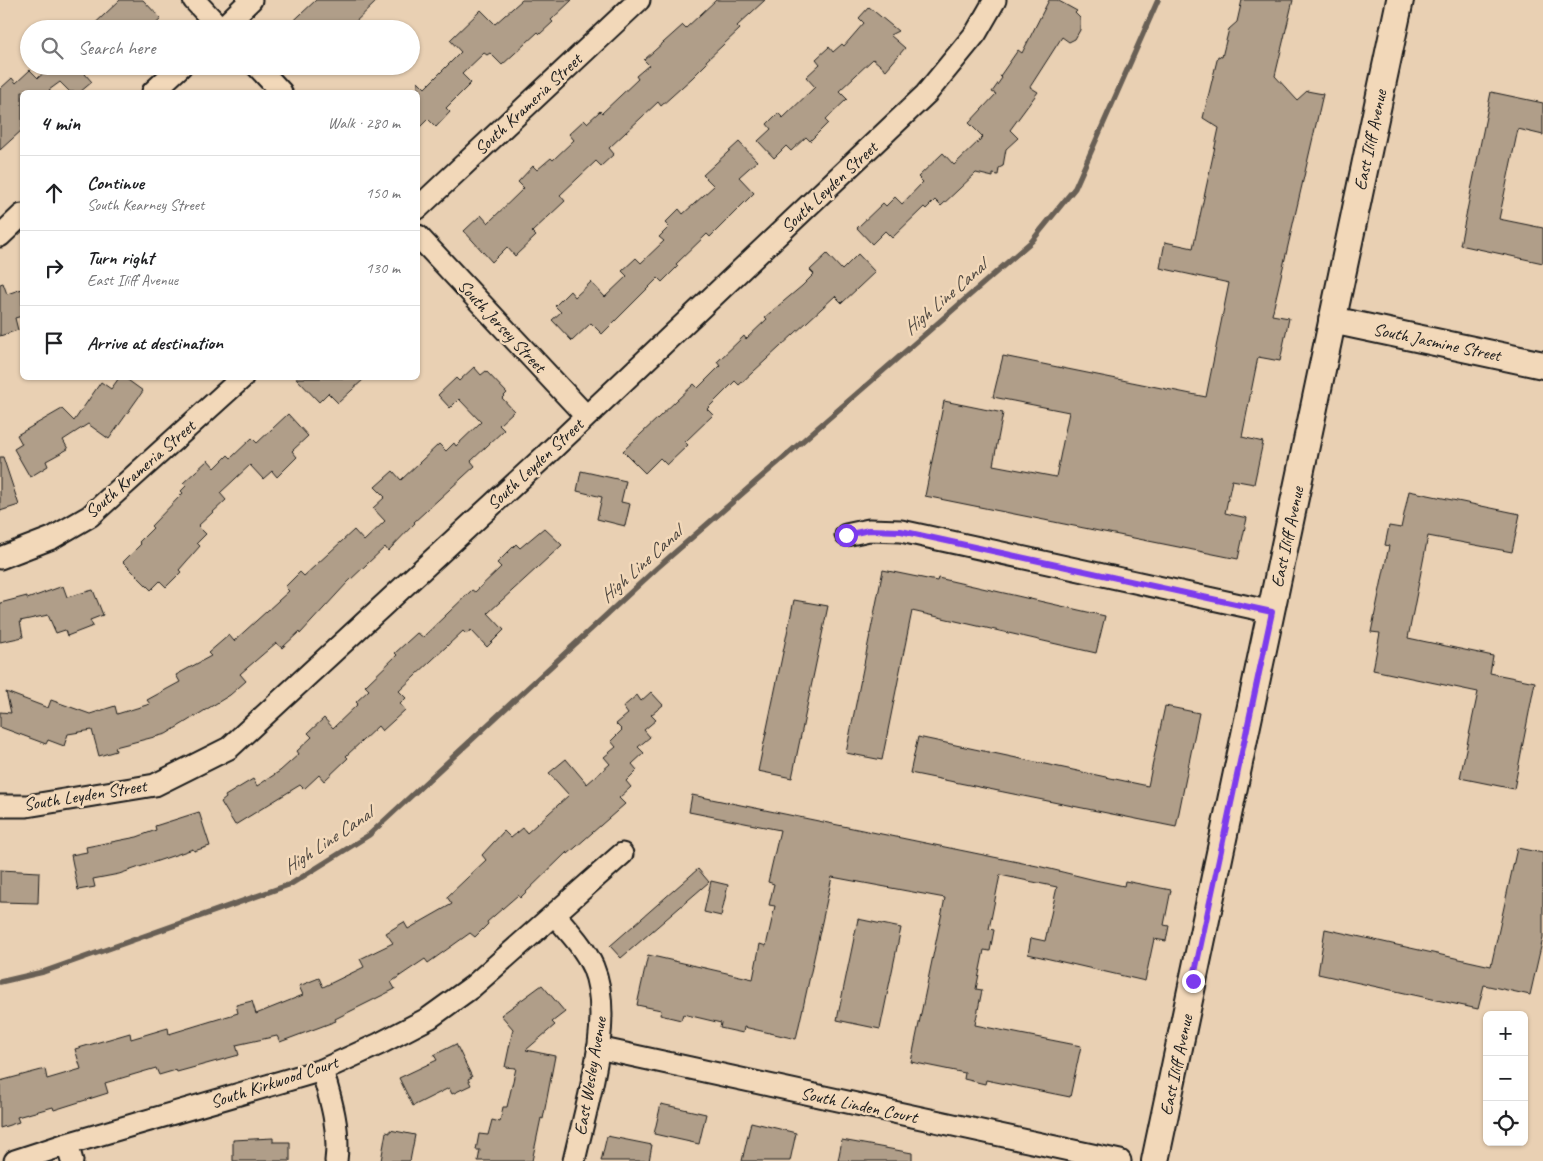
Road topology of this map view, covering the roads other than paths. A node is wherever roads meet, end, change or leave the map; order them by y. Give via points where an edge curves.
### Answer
1 (194, 0) edge
2 (251, 0) edge
3 (639, 0) edge
4 (996, 0) edge
5 (1400, 0) edge
6 (213, 20) edge
7 (230, 20) edge
8 (171, 75) edge
9 (266, 75) edge
10 (155, 90) edge
11 (280, 90) edge
12 (420, 206) edge
13 (20, 217) edge
14 (0, 236) edge
15 (420, 238) edge
16 (1332, 320) junction
17 (1543, 365) edge
18 (240, 380) edge
19 (586, 416) junction
20 (846, 535) dead end
21 (0, 558) edge
22 (1272, 612) junction
23 (0, 806) edge
24 (622, 854) dead end
25 (554, 915) junction
26 (598, 1048) junction
27 (322, 1070) junction
28 (70, 1152) edge
29 (15, 1161) edge
30 (336, 1161) edge
31 (574, 1161) edge
32 (1120, 1161) edge
33 (1155, 1161) edge

1 - 6 street
2 - 7 street
3 - 12 street, South Krameria Street
4 - 19 street, South Leyden Street via 976,33 926,94
5 - 16 street, East Iliff Avenue
8 - 10 street
9 - 11 street
13 - 14 street
15 - 19 street, South Jersey Street
16 - 17 street, South Jasmine Street
16 - 22 street, East Iliff Avenue
18 - 21 street, South Krameria Street via 90,516 52,538
19 - 23 street, South Leyden Street via 229,748 155,785 35,804
20 - 22 street via 869,530 901,531
22 - 33 street, East Iliff Avenue
24 - 25 street, South Kirkwood Court
25 - 26 street, East Wesley Avenue via 583,948 601,993 602,1021
25 - 27 street, South Kirkwood Court via 472,987 429,1018
26 - 31 street, East Wesley Avenue
26 - 32 street, South Linden Court
27 - 28 street, South Kirkwood Court
27 - 30 street via 336,1119
28 - 29 street, South Kirkwood Court

